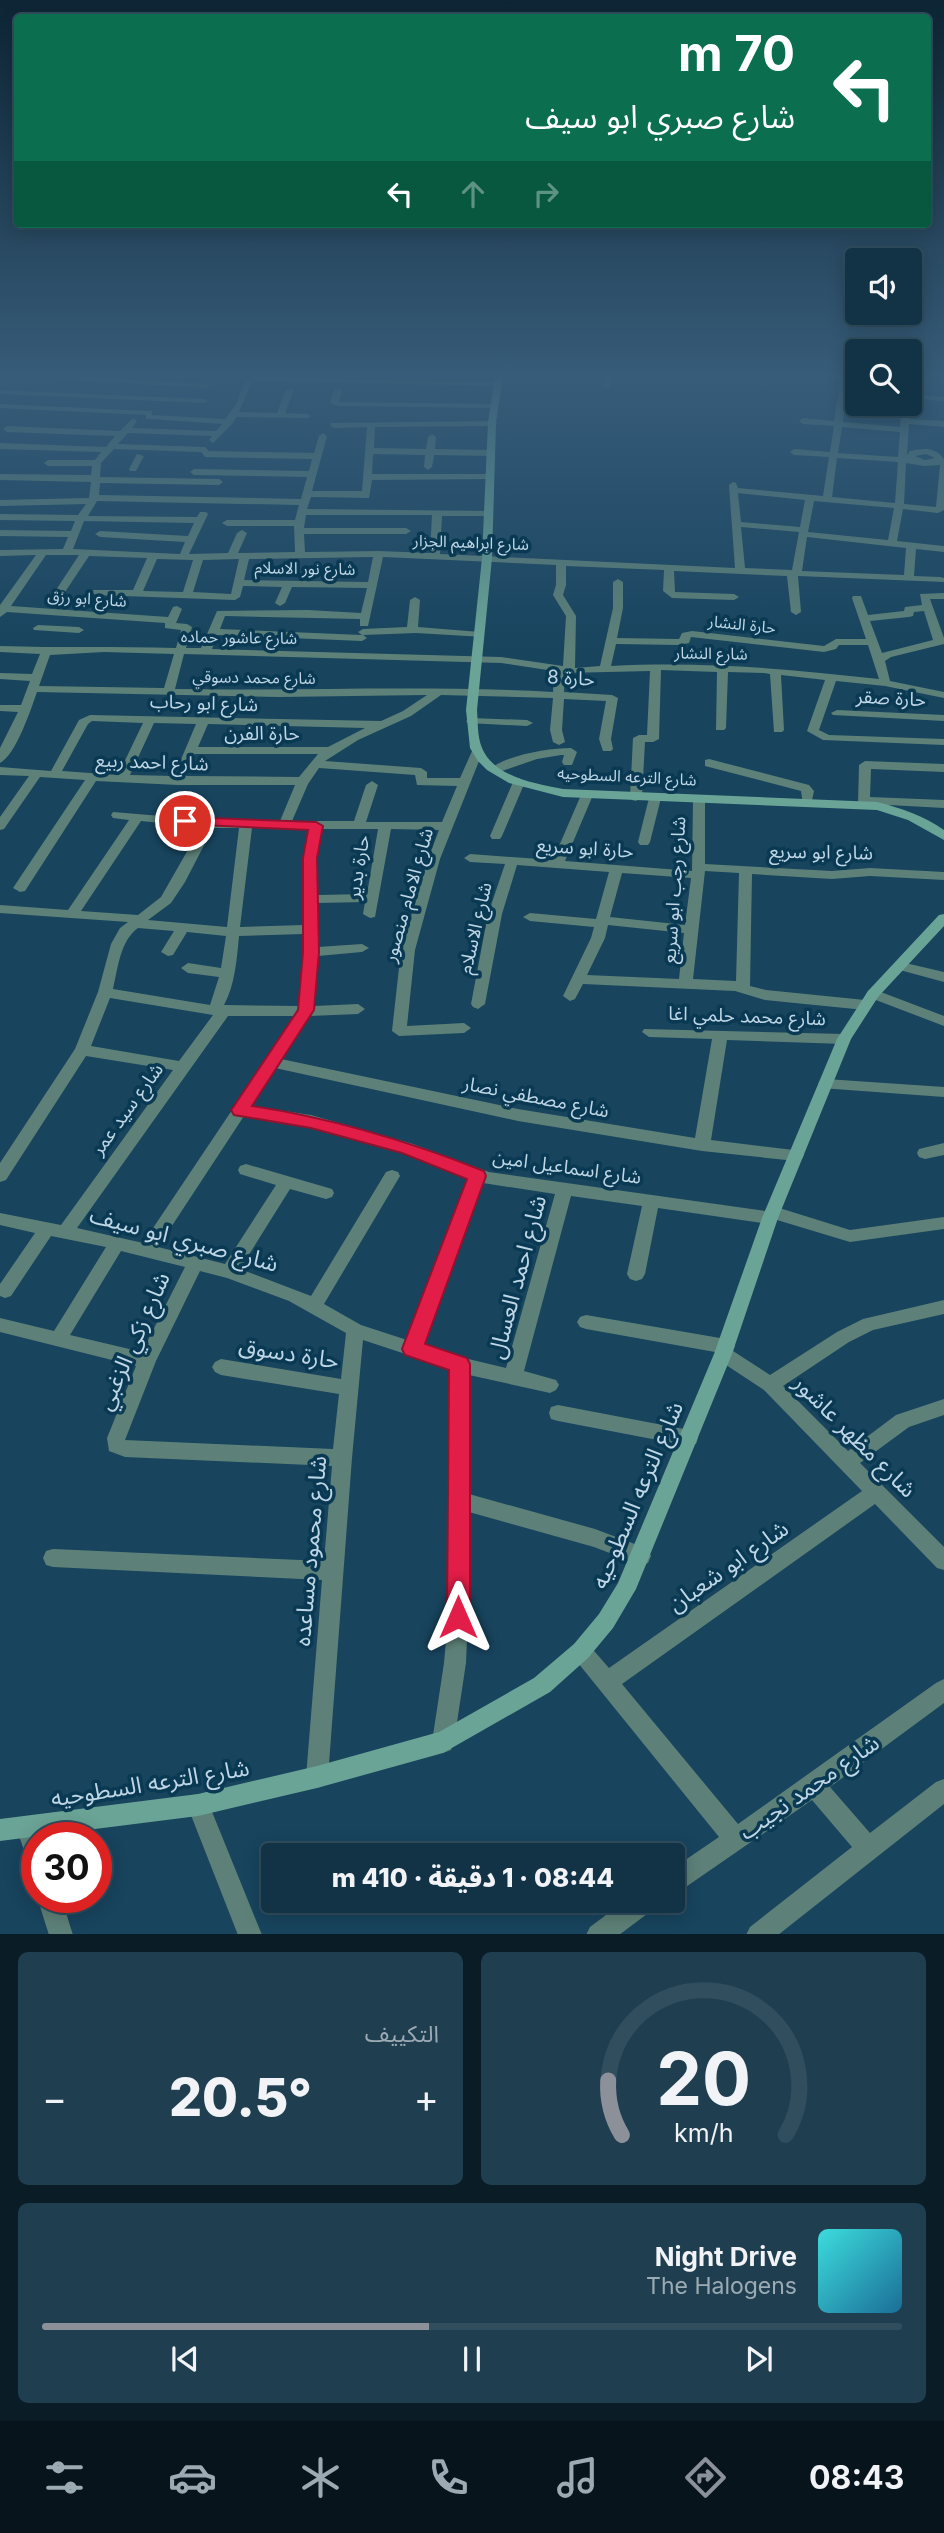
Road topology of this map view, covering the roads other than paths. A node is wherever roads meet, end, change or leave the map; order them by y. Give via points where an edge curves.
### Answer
1 (99, 467) edge
2 (134, 467) edge
3 (314, 467) edge
4 (368, 467) edge
5 (490, 467) edge
6 (832, 467) edge
7 (902, 467) edge
8 (944, 467) edge
9 (133, 470) dead end
10 (192, 472) dead end
11 (225, 472) junction
12 (312, 474) junction
13 (0, 477) edge
14 (368, 477) junction
15 (489, 477) junction
16 (44, 478) junction
17 (94, 479) junction
18 (219, 482) junction
19 (810, 497) junction
20 (93, 499) junction
21 (827, 499) junction
22 (210, 500) junction
23 (35, 502) junction
24 (0, 503) edge
25 (899, 506) junction
26 (302, 512) junction
27 (438, 513) junction
28 (487, 513) junction
29 (0, 517) edge
30 (83, 517) junction
31 (199, 520) junction
32 (227, 523) dead end
33 (735, 524) junction
34 (406, 531) dead end
35 (803, 532) junction
36 (0, 533) edge
37 (242, 533) dead end
38 (75, 534) junction
39 (100, 534) dead end
40 (190, 539) junction
41 (892, 544) junction
42 (911, 546) junction
43 (944, 549) edge
44 (43, 552) junction
45 (67, 552) junction
46 (0, 553) edge
47 (86, 553) junction
48 (379, 554) junction
49 (153, 556) junction
50 (232, 556) junction
51 (245, 556) junction
52 (435, 556) junction
53 (183, 557) junction
54 (199, 557) junction
55 (293, 557) junction
56 (488, 557) junction
57 (561, 561) junction
58 (669, 567) junction
59 (740, 571) junction
60 (794, 574) junction
61 (909, 579) junction
62 (940, 580) dead end
63 (618, 582) dead end
64 (239, 583) junction
65 (289, 583) junction
66 (372, 585) junction
67 (96, 592) dead end
68 (59, 593) dead end
69 (136, 594) junction
70 (187, 596) junction
71 (944, 596) edge
72 (734, 597) dead end
73 (857, 598) dead end
74 (415, 600) dead end
75 (281, 603) dead end
76 (926, 608) junction
77 (177, 609) dead end
78 (2, 610) edge
79 (49, 611) junction
80 (796, 612) dead end
81 (365, 616) junction
82 (863, 619) junction
83 (172, 620) junction
84 (38, 628) junction
85 (79, 630) dead end
86 (412, 631) junction
87 (213, 632) junction
88 (362, 635) junction
89 (480, 635) junction
90 (32, 638) dead end
91 (611, 641) junction
92 (942, 641) edge
93 (871, 642) junction
94 (0, 649) edge
95 (179, 651) junction
96 (46, 652) junction
97 (205, 652) junction
98 (360, 656) junction
99 (477, 659) junction
100 (880, 659) junction
101 (656, 667) junction
102 (723, 668) junction
103 (564, 670) junction
104 (605, 670) junction
105 (775, 671) junction
106 (0, 676) edge
107 (832, 676) junction
108 (36, 683) junction
109 (885, 683) junction
110 (474, 691) junction
111 (167, 692) junction
112 (438, 692) junction
113 (558, 695) junction
114 (944, 695) edge
115 (0, 708) edge
116 (26, 709) junction
117 (837, 713) dead end
118 (151, 718) junction
119 (944, 718) edge
120 (204, 719) junction
121 (472, 721) junction
122 (527, 723) dead end
123 (385, 725) junction
124 (720, 728) dead end
125 (778, 730) dead end
126 (559, 742) dead end
127 (944, 742) edge
128 (607, 749) dead end
129 (192, 750) junction
130 (331, 751) junction
131 (477, 751) junction
132 (0, 759) edge
133 (568, 762) dead end
134 (709, 763) dead end
135 (315, 764) junction
136 (944, 768) edge
137 (496, 769) junction
138 (0, 771) edge
139 (37, 773) junction
140 (55, 774) junction
141 (92, 778) junction
142 (122, 779) junction
143 (178, 781) junction
144 (303, 781) junction
145 (464, 782) junction
146 (519, 782) junction
147 (372, 786) dead end
148 (587, 795) junction
149 (636, 797) junction
150 (655, 798) junction
151 (699, 799) junction
152 (807, 802) junction
153 (864, 802) junction
154 (944, 804) edge
155 (6, 808) edge
156 (117, 814) dead end
157 (137, 817) junction
158 (209, 824) junction
159 (246, 825) junction
160 (284, 825) junction
161 (0, 826) edge
162 (316, 826) junction
163 (446, 826) junction
164 (358, 827) junction
165 (385, 827) junction
166 (496, 836) dead end
167 (944, 836) edge
168 (645, 842) dead end
169 (470, 858) dead end
170 (512, 862) junction
171 (557, 866) junction
172 (616, 870) junction
173 (746, 870) junction
174 (698, 871) junction
175 (944, 876) edge
176 (20, 888) dead end
177 (373, 898) junction
178 (310, 899) junction
179 (0, 909) edge
180 (73, 913) junction
181 (370, 914) dead end
182 (530, 917) dead end
183 (138, 921) junction
184 (603, 922) junction
185 (941, 925) edge
186 (183, 929) junction
187 (311, 929) junction
188 (692, 930) junction
189 (233, 932) junction
190 (362, 948) dead end
191 (311, 952) junction
192 (169, 953) dead end
193 (901, 966) junction
194 (188, 968) dead end
195 (227, 973) junction
196 (944, 978) edge
197 (579, 979) junction
198 (685, 984) junction
199 (743, 987) junction
200 (105, 992) junction
201 (570, 996) dead end
202 (869, 1000) junction
203 (478, 1004) dead end
204 (358, 1009) dead end
205 (219, 1010) junction
206 (306, 1010) junction
207 (944, 1021) edge
208 (464, 1028) dead end
209 (649, 1032) dead end
210 (720, 1035) junction
211 (844, 1039) junction
212 (82, 1049) junction
213 (271, 1062) junction
214 (183, 1067) junction
215 (826, 1084) junction
216 (944, 1092) edge
217 (240, 1110) junction
218 (702, 1145) junction
219 (944, 1149) edge
220 (925, 1153) dead end
221 (796, 1155) junction
222 (246, 1170) dead end
223 (0, 1176) edge
224 (392, 1176) dead end
225 (477, 1176) junction
226 (286, 1182) junction
227 (565, 1188) junction
228 (326, 1193) dead end
229 (651, 1200) junction
230 (772, 1215) junction
231 (0, 1219) edge
232 (944, 1223) edge
233 (56, 1231) junction
234 (117, 1243) junction
235 (147, 1250) junction
236 (195, 1264) junction
237 (229, 1272) junction
238 (636, 1274) dead end
239 (5, 1291) dead end
240 (314, 1306) junction
241 (944, 1307) edge
242 (586, 1322) dead end
243 (0, 1325) edge
244 (355, 1330) junction
245 (58, 1339) junction
246 (413, 1349) junction
247 (725, 1350) junction
248 (147, 1361) junction
249 (460, 1364) junction
250 (221, 1367) dead end
251 (513, 1377) junction
252 (550, 1385) dead end
253 (770, 1385) junction
254 (349, 1388) junction
255 (944, 1407) edge
256 (558, 1413) dead end
257 (689, 1438) junction
258 (342, 1458) junction
259 (847, 1462) junction
260 (876, 1492) junction
261 (458, 1500) junction
262 (641, 1556) junction
263 (53, 1558) dead end
264 (944, 1561) edge
265 (333, 1571) junction
266 (581, 1651) junction
267 (608, 1681) junction
268 (944, 1690) edge
269 (443, 1742) junction
270 (317, 1777) junction
271 (814, 1785) junction
272 (944, 1790) edge
273 (198, 1805) junction
274 (60, 1822) edge
275 (21, 1827) edge
276 (0, 1829) edge
277 (736, 1839) junction
278 (868, 1849) junction
279 (685, 1874) edge
280 (54, 1913) edge
281 (628, 1913) edge
282 (61, 1934) edge
283 (250, 1934) edge
284 (598, 1934) edge
285 (758, 1934) edge

1 - 17 street
2 - 9 street
3 - 12 street
4 - 14 street
5 - 15 street
6 - 21 street
7 - 25 street
8 - 25 street via 941,509
10 - 11 street
11 - 12 street
11 - 18 street
12 - 26 street
13 - 16 street
14 - 15 street
14 - 26 street via 366,495
15 - 28 street
16 - 17 street
16 - 23 street
17 - 18 street
17 - 20 street
18 - 22 street
19 - 21 street
19 - 33 street via 733,488
19 - 35 street
20 - 22 street
20 - 23 street
20 - 30 street
21 - 25 street
22 - 26 street via 244,497
22 - 31 street
23 - 24 street
25 - 41 street
26 - 27 street
26 - 32 street
26 - 34 street
26 - 55 street
27 - 28 street
27 - 52 street
28 - 56 street
29 - 30 street
30 - 31 street
30 - 38 street
31 - 40 street
33 - 35 street
33 - 59 street
35 - 41 street
35 - 60 street
36 - 38 street
37 - 50 street
38 - 45 street
39 - 40 street
40 - 53 street
41 - 42 street
42 - 43 street
42 - 61 street
44 - 45 street, شارع ابراهيم الجزار
44 - 46 street, شارع ابراهيم الجزار
44 - 78 street
45 - 47 street, شارع ابراهيم الجزار
47 - 49 street, شارع ابراهيم الجزار
47 - 68 street
48 - 52 street, شارع ابراهيم الجزار
48 - 55 street, شارع ابراهيم الجزار
48 - 66 street
49 - 53 street, شارع ابراهيم الجزار
49 - 69 street
50 - 51 street, شارع ابراهيم الجزار
50 - 54 street, شارع ابراهيم الجزار
51 - 55 street, شارع ابراهيم الجزار
51 - 64 street
52 - 56 street, شارع ابراهيم الجزار
53 - 54 street, شارع ابراهيم الجزار
54 - 70 street
56 - 57 street, شارع ابراهيم الجزار
56 - 89 street
57 - 58 street, شارع ابراهيم الجزار
57 - 103 street via 558,595 571,616
58 - 59 street, شارع ابراهيم الجزار
58 - 72 street via 668,591 672,595
59 - 60 street, شارع ابراهيم الجزار
60 - 61 street, شارع ابراهيم الجزار
60 - 80 street
61 - 62 street, شارع ابراهيم الجزار
63 - 91 street
64 - 65 street, شارع نور الاسلام
64 - 70 street via 235,597
65 - 66 street, شارع نور الاسلام
65 - 75 street
66 - 81 street
67 - 69 street
69 - 70 street
71 - 76 street via 924,596
73 - 82 street
74 - 86 street
76 - 82 street
76 - 92 street
77 - 83 street
78 - 79 street, شارع ابو رزق
79 - 83 street, شارع ابو رزق
79 - 84 street
81 - 87 street via 221,613
81 - 88 street
82 - 93 street
83 - 95 street via 170,626 187,627
84 - 85 street
84 - 90 street
86 - 88 street
86 - 89 street
87 - 88 street
87 - 97 street
88 - 98 street
89 - 99 street
91 - 93 street, حارة النشار via 679,642 692,634 824,649 836,642
91 - 104 street
92 - 100 street
93 - 100 street
94 - 96 street, شارع عاشور حماده
95 - 96 street, شارع عاشور حماده
95 - 97 street, شارع عاشور حماده
95 - 111 street
96 - 108 street
97 - 98 street, شارع عاشور حماده
98 - 99 street, شارع عاشور حماده
99 - 103 street, شارع النشار
99 - 110 street
100 - 109 street
101 - 102 street, شارع النشار
101 - 104 street, شارع النشار
101 - 149 street via 653,739 639,738
102 - 105 street, شارع النشار
102 - 124 street
103 - 104 street, شارع النشار
103 - 113 street
105 - 107 street, شارع النشار
105 - 125 street
106 - 108 street, شارع محمد دسوقي
107 - 109 street, شارع النشار
107 - 127 street via 813,731 817,735
108 - 111 street, شارع محمد دسوقي
108 - 116 street
109 - 114 street, شارع النشار
110 - 112 street, شارع محمد دسوقي
110 - 113 street, حارة 8
110 - 121 street
111 - 112 street, شارع محمد دسوقي
112 - 123 street
113 - 126 street
113 - 128 street, حارة 8 via 614,698 605,734
115 - 116 street
116 - 132 street
117 - 119 street, حارة صقر
118 - 120 street, شارع ابو رحاب
118 - 140 street, شارع ابو رحاب via 85,720
118 - 142 street
120 - 123 street, شارع ابو رحاب
120 - 129 street
121 - 122 street
121 - 131 street
123 - 130 street
129 - 130 street, حارة الفرن
129 - 143 street
130 - 135 street
131 - 137 street, شارع الترعه السطوحيه
131 - 145 street, شارع الامام منصور
133 - 137 street via 570,752 565,751
134 - 152 street via 805,788
135 - 144 street
135 - 145 street via 421,772 421,782
136 - 153 street via 866,764
137 - 146 street, شارع الترعه السطوحيه
138 - 139 street, شارع احمد ربيع
139 - 140 street, شارع احمد ربيع
139 - 155 street
140 - 141 street, شارع احمد ربيع
141 - 142 street, شارع احمد ربيع
141 - 176 street
142 - 143 street, شارع احمد ربيع
143 - 144 street, شارع احمد ربيع
144 - 160 street
145 - 163 street, شارع الامام منصور
146 - 148 street, شارع الترعه السطوحيه
146 - 166 street
147 - 164 street
148 - 149 street, شارع الترعه السطوحيه
148 - 171 street
149 - 150 street, شارع الترعه السطوحيه
150 - 151 street, شارع الترعه السطوحيه
150 - 168 street
151 - 152 street, شارع الترعه السطوحيه
151 - 174 street, شارع رجب ابو سريع
152 - 153 street, شارع الترعه السطوحيه
153 - 154 street
153 - 167 street, شارع الترعه السطوحيه via 902,812
155 - 161 street
156 - 157 street
157 - 158 street
157 - 180 street
158 - 159 street
158 - 183 street via 166,900
159 - 160 street
159 - 189 street, شارع سيد عمر
160 - 162 street
162 - 164 street
162 - 178 street
163 - 165 street
163 - 208 street, شارع الامام منصور via 408,950 399,1031
164 - 165 street
165 - 177 street, حارة بدير
169 - 170 street, حارة ابو سريع
170 - 171 street, حارة ابو سريع
170 - 203 street, شارع الاسلام via 495,914
171 - 172 street, حارة ابو سريع
172 - 174 street, حارة ابو سريع
172 - 184 street
173 - 174 street, شارع ابو سريع
173 - 175 street, شارع ابو سريع
173 - 199 street
174 - 188 street, شارع رجب ابو سريع
177 - 178 street
177 - 181 street, حارة بدير
178 - 187 street
179 - 180 street
180 - 183 street
182 - 184 street
183 - 186 street
183 - 200 street via 118,943
184 - 188 street
184 - 197 street
185 - 193 street, شارع الترعه السطوحيه
186 - 189 street
186 - 192 street
187 - 189 street
187 - 191 street
188 - 198 street, شارع رجب ابو سريع
189 - 195 street, شارع سيد عمر
190 - 191 street
191 - 206 street
193 - 196 street
193 - 202 street, شارع الترعه السطوحيه
194 - 195 street
195 - 205 street, شارع سيد عمر
197 - 198 street
197 - 201 street
198 - 199 street
199 - 202 street via 765,995
200 - 205 street
200 - 212 street
202 - 207 street
202 - 211 street, شارع الترعه السطوحيه
204 - 206 street
205 - 206 street
205 - 214 street, شارع سيد عمر
206 - 213 street
209 - 210 street, شارع محمد حلمي اغا
210 - 211 street, شارع محمد حلمي اغا
210 - 218 street
211 - 215 street, شارع الترعه السطوحيه
212 - 214 street
212 - 223 street
213 - 217 street
213 - 218 street, شارع مصطفي نصار via 506,1113
214 - 233 street, شارع سيد عمر
215 - 216 street
215 - 221 street, شارع الترعه السطوحيه
217 - 225 street, شارع اسماعيل امين via 323,1125 407,1148
217 - 235 street
218 - 221 street, شارع مصطفي نصار
219 - 220 street
221 - 230 street, شارع الترعه السطوحيه
222 - 226 street
224 - 240 street
225 - 227 street, شارع اسماعيل امين
225 - 246 street
226 - 228 street
226 - 237 street
227 - 229 street, شارع اسماعيل امين
227 - 251 street, شارع احمد العسال
229 - 230 street, شارع اسماعيل امين
229 - 238 street
230 - 232 street, شارع اسماعيل امين via 850,1236
230 - 247 street, شارع الترعه السطوحيه
231 - 233 street, شارع صبري ابو سيف
233 - 234 street, شارع صبري ابو سيف
233 - 239 street, شارع سيد عمر
234 - 235 street, شارع صبري ابو سيف
234 - 245 street
235 - 236 street, شارع صبري ابو سيف
236 - 237 street, شارع صبري ابو سيف
236 - 248 street, شارع زكي الزغبي
237 - 240 street, شارع صبري ابو سيف
240 - 244 street, شارع صبري ابو سيف
241 - 253 street via 869,1324
242 - 247 street
243 - 245 street
244 - 246 street, شارع صبري ابو سيف
244 - 254 street, شارع محمود مساعده
245 - 248 street
246 - 249 street, شارع صبري ابو سيف
247 - 253 street, شارع مظهر عاشور
247 - 257 street, شارع الترعه السطوحيه
248 - 258 street, شارع زكي الزغبي via 116,1445
249 - 251 street, شارع صبري ابو سيف
249 - 261 street
250 - 254 street, حارة دسوق
251 - 252 street, شارع صبري ابو سيف
253 - 259 street, شارع مظهر عاشور
254 - 258 street, شارع محمود مساعده
255 - 259 street via 904,1421
256 - 257 street
257 - 262 street, شارع الترعه السطوحيه
258 - 265 street, شارع محمود مساعده
259 - 260 street, شارع مظهر عاشور
260 - 264 street, شارع مظهر عاشور
260 - 267 street, شارع ابو شعبان
261 - 262 street via 596,1538
261 - 269 street via 458,1617
262 - 266 street, شارع الترعه السطوحيه via 606,1621
263 - 265 street
265 - 270 street, شارع محمود مساعده
266 - 267 street
266 - 269 street, شارع الترعه السطوحيه via 542,1685
267 - 277 street
268 - 271 street, شارع محمد نجيب
269 - 270 street, شارع الترعه السطوحيه
270 - 273 street, شارع الترعه السطوحيه
271 - 277 street, شارع محمد نجيب
271 - 278 street
272 - 278 street
273 - 274 street, شارع الترعه السطوحيه
273 - 283 street
275 - 276 street, شارع الترعه السطوحيه
277 - 279 street, شارع محمد نجيب
278 - 285 street
280 - 282 street
281 - 284 street

